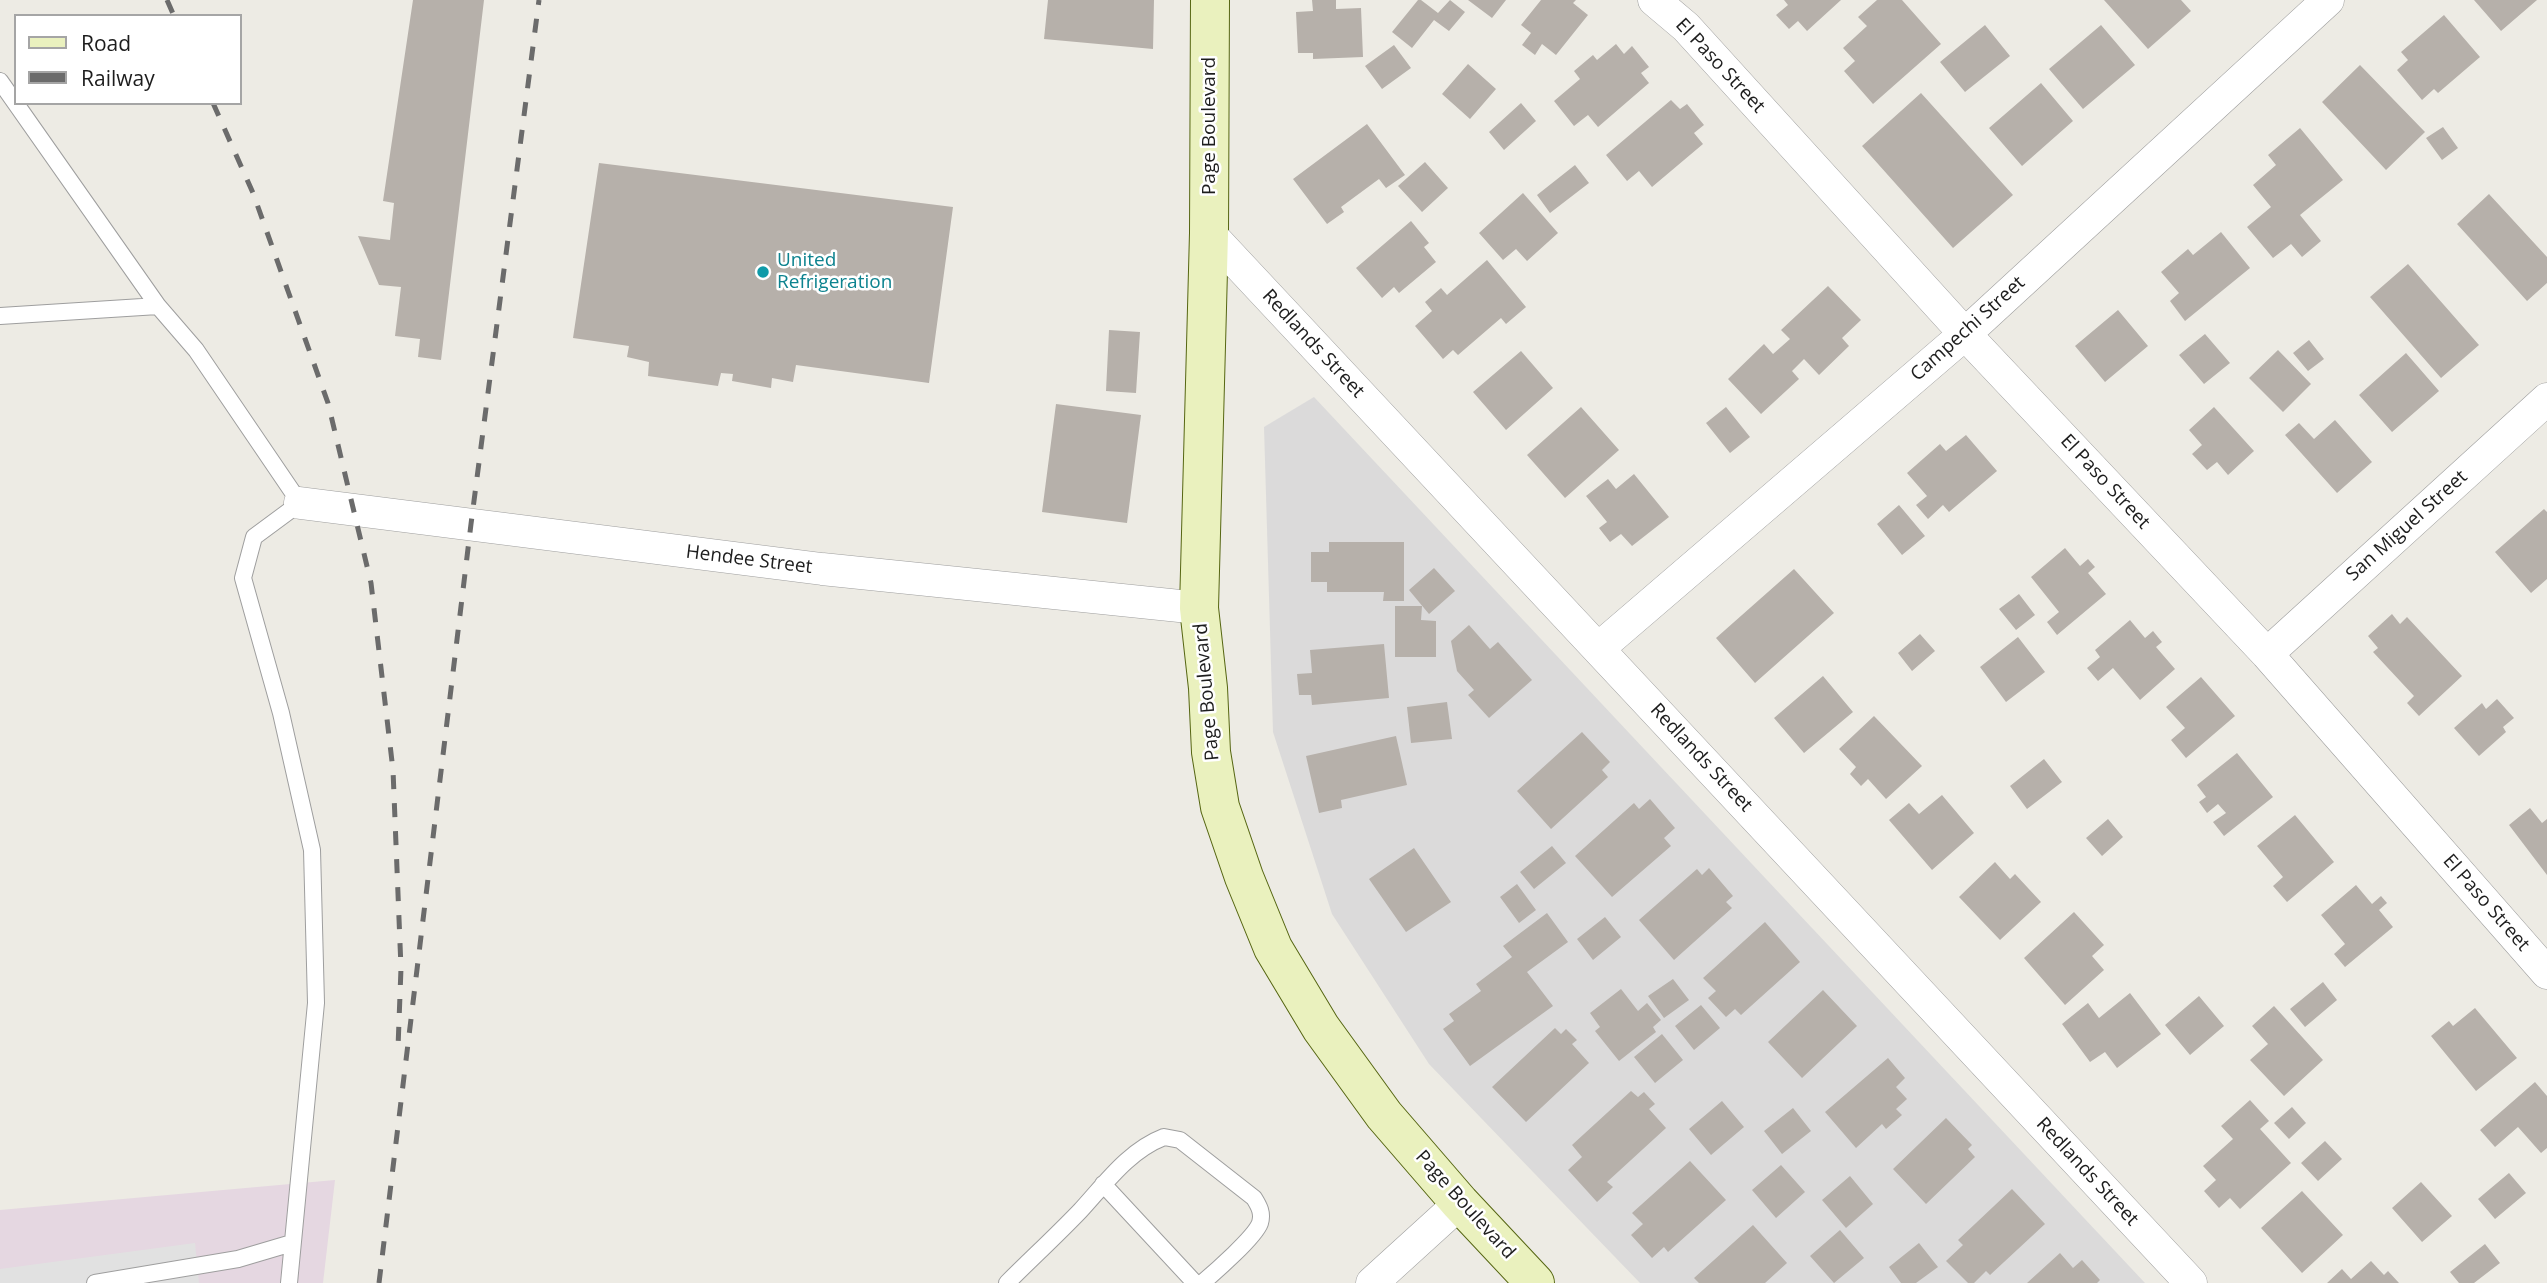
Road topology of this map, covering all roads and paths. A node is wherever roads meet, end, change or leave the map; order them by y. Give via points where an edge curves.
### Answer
1 (1210, 0) edge
2 (1654, 0) edge
3 (2328, 0) edge
4 (0, 81) edge
5 (14, 101) edge
6 (17, 105) edge
7 (1209, 233) junction
8 (158, 306) junction
9 (0, 316) edge
10 (1965, 334) junction
11 (2547, 399) edge
12 (300, 503) junction
13 (1199, 608) junction
14 (1599, 648) junction
15 (2267, 654) junction
16 (2547, 973) edge
17 (1103, 1184) junction
18 (1460, 1202) junction
19 (292, 1243) junction
20 (95, 1283) edge
21 (289, 1283) edge
22 (1007, 1283) edge
23 (1195, 1283) edge
24 (1202, 1283) edge
25 (1372, 1283) edge
26 (1535, 1283) edge
27 (2191, 1283) edge

1 - 7 street, Page Boulevard
2 - 10 street, El Paso Street via 1686,27
3 - 10 street, Campechi Street
4 - 5 lane
6 - 8 lane
7 - 13 street, Page Boulevard
7 - 14 street, Redlands Street
8 - 9 lane
8 - 12 lane via 196,350
10 - 14 street, Campechi Street
10 - 15 street, El Paso Street
11 - 15 street, San Miguel Street
12 - 13 street, Hendee Street via 822,569
12 - 19 lane via 254,537 243,578 281,713 312,850 316,1003
13 - 18 street, Page Boulevard via 1220,807 1273,948 1321,1028 1368,1093
14 - 27 street, Redlands Street
15 - 16 street, El Paso Street
17 - 22 lane
17 - 23 lane
17 - 24 lane via 1139,1151 1164,1137 1180,1140 1254,1198 1261,1210 1260,1225
18 - 25 street
18 - 26 street, Page Boulevard
19 - 20 lane via 238,1259
19 - 21 lane

